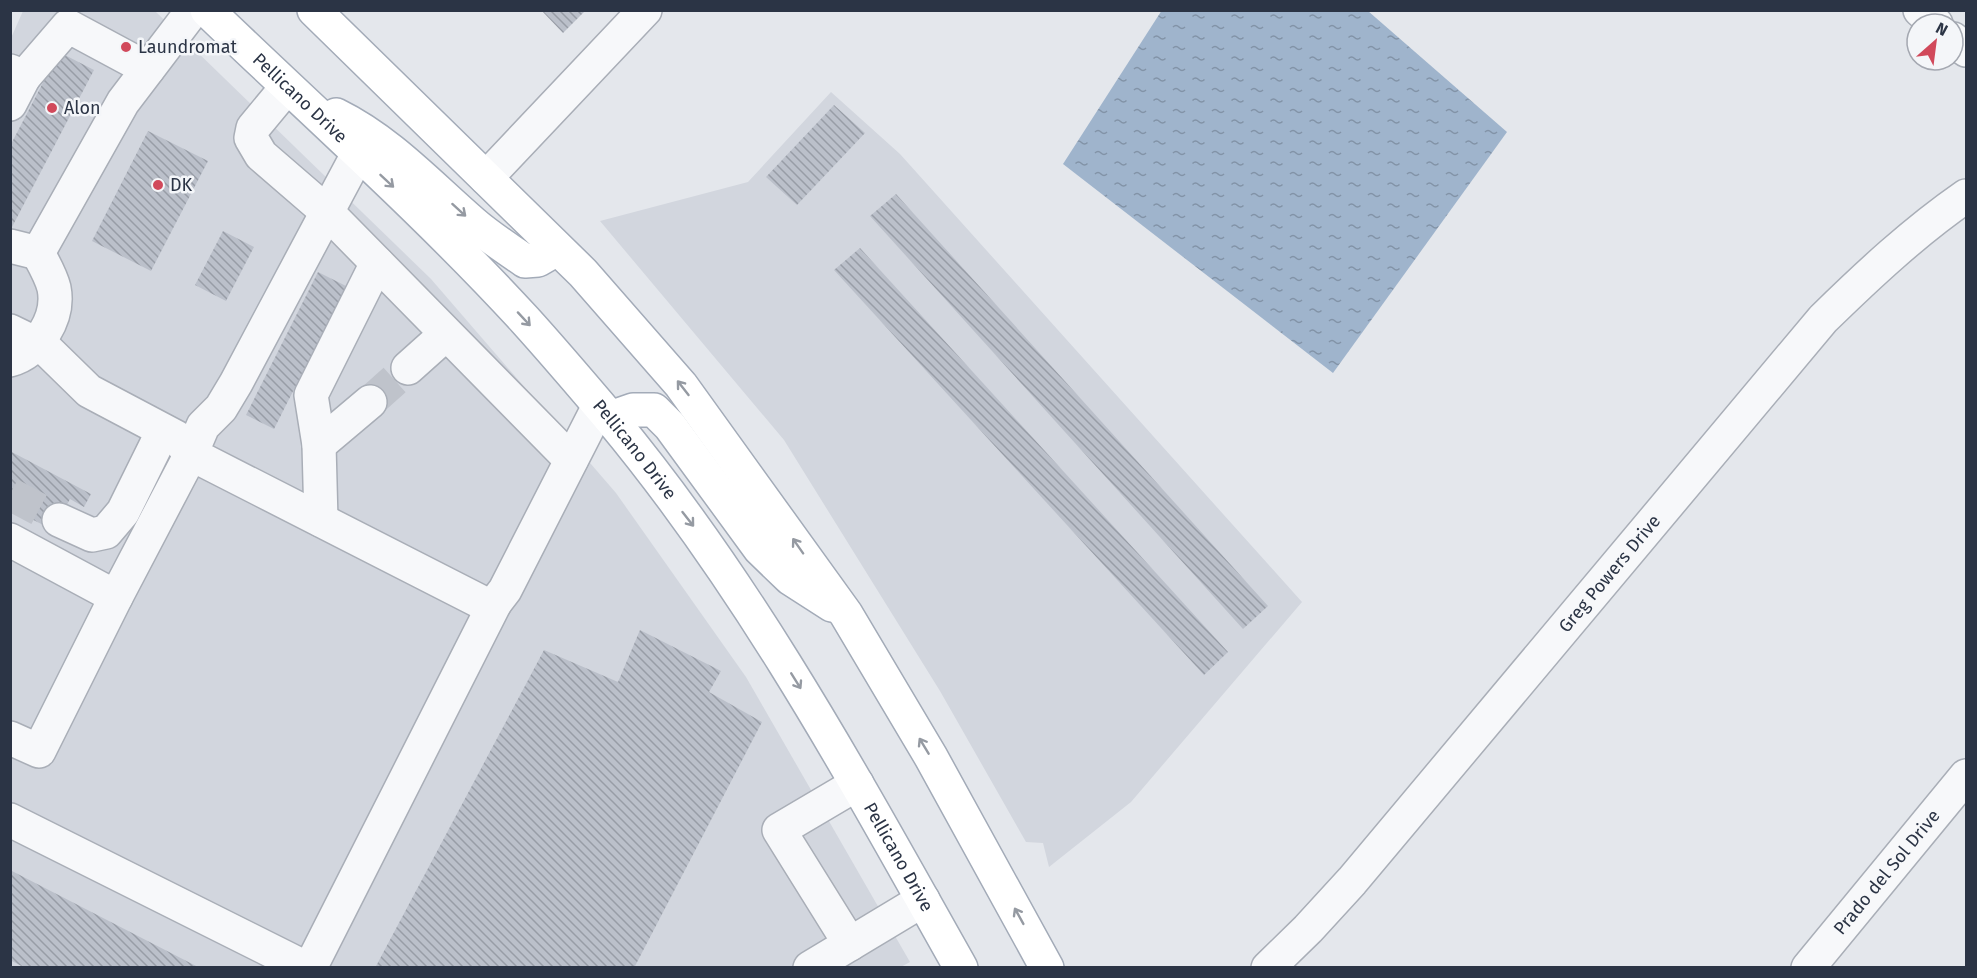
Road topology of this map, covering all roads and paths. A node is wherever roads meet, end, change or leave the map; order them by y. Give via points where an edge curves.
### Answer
1 (193, 10) edge
2 (207, 10) edge
3 (314, 10) edge
4 (645, 10) edge
5 (148, 69) junction
6 (15, 84) edge
7 (290, 90) junction
8 (358, 154) junction
9 (486, 178) junction
10 (1966, 196) edge
11 (327, 212) junction
12 (557, 249) junction
13 (24, 250) edge
14 (377, 263) junction
15 (446, 334) junction
16 (20, 345) edge
17 (408, 368) tunnel mouth
18 (370, 402) tunnel mouth
19 (604, 412) junction
20 (163, 431) junction
21 (319, 445) junction
22 (191, 454) junction
23 (571, 460) junction
24 (59, 520) tunnel mouth
25 (321, 520) junction
26 (12, 544) edge
27 (116, 597) junction
28 (495, 603) junction
29 (846, 614) junction
30 (10, 738) edge
31 (1966, 776) edge
32 (857, 784) junction
33 (10, 820) edge
34 (923, 900) junction
35 (850, 944) junction
36 (308, 968) edge
37 (810, 968) edge
38 (961, 968) edge
39 (1047, 968) edge
40 (1268, 968) edge
41 (1808, 968) edge

1 - 5 street
2 - 7 main road, Pellicano Drive
3 - 9 main road
4 - 9 street
5 - 6 street via 68,26
5 - 13 street
7 - 8 main road, Pellicano Drive
7 - 11 street via 253,128 251,138 261,155
7 -> 12 main road via 362,128 474,224 525,261 538,260
8 - 11 street
8 -> 19 main road, Pellicano Drive via 525,320
9 - 12 main road
10 - 40 street, Greg Powers Drive via 1873,270 1823,319 1352,881
11 - 14 street
11 - 22 street via 236,383 203,426
29 -> 12 main road via 681,385 583,273
13 - 16 street via 54,288 55,302 52,316
14 - 15 street
14 - 21 street via 311,395
15 - 17 street
15 - 23 street
16 - 20 street via 65,366 89,391
18 - 21 street
19 - 23 street
19 - 29 main road via 654,410 670,426 760,549 790,578
19 -> 32 main road, Pellicano Drive via 709,546 819,717
20 - 22 street via 176,437
20 - 24 street via 123,513 106,532 92,535
21 - 25 street
22 - 25 street
22 - 27 street
23 - 28 street
25 - 28 street via 484,604
26 - 27 street
27 - 30 street via 39,751
28 - 36 street
39 -> 29 main road via 931,757
31 - 41 street, Prado del Sol Drive
32 - 34 main road, Pellicano Drive
32 - 35 street via 779,830
33 - 36 street
34 - 35 street
34 - 38 main road, Pellicano Drive
35 - 37 street

